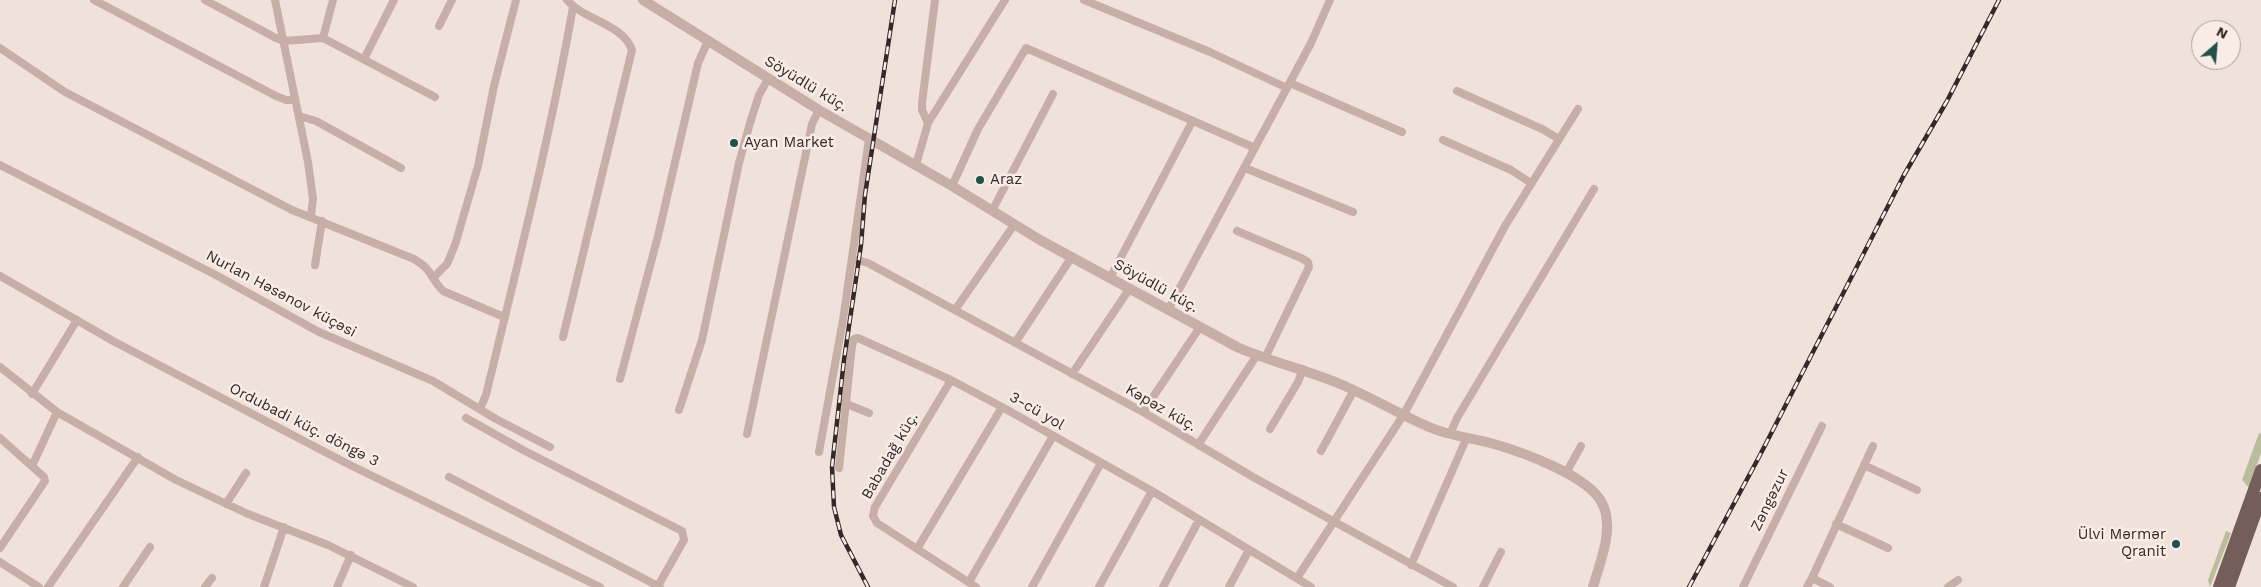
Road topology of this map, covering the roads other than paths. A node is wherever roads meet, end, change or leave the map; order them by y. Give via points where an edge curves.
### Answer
1 (94, 0) edge
2 (205, 0) edge
3 (276, 0) edge
4 (333, 0) edge
5 (394, 0) edge
6 (452, 0) edge
7 (516, 0) edge
8 (567, 0) edge
9 (643, 0) edge
10 (935, 0) edge
11 (1005, 0) edge
12 (1084, 0) edge
13 (1330, 0) edge
14 (573, 7) junction
15 (439, 26) dead end
16 (323, 38) junction
17 (284, 41) junction
18 (708, 41) junction
19 (0, 48) edge
20 (364, 59) junction
21 (768, 79) junction
22 (1288, 86) junction
23 (1457, 91) dead end
24 (1053, 94) dead end
25 (435, 97) dead end
26 (294, 100) junction
27 (1578, 108) dead end
28 (818, 110) junction
29 (299, 116) junction
30 (1192, 122) junction
31 (928, 123) junction
32 (1402, 132) dead end
33 (870, 139) junction
34 (1559, 139) junction
35 (1443, 140) dead end
36 (1255, 148) junction
37 (0, 165) edge
38 (916, 165) junction
39 (401, 168) dead end
40 (1245, 168) junction
41 (1531, 183) junction
42 (952, 186) junction
43 (1594, 189) dead end
44 (992, 211) junction
45 (1353, 212) dead end
46 (311, 216) junction
47 (322, 221) junction
48 (1014, 225) junction
49 (1238, 231) dead end
50 (1071, 258) junction
51 (853, 259) junction
52 (315, 265) dead end
53 (434, 277) junction
54 (1, 278) edge
55 (1110, 278) junction
56 (1130, 288) junction
57 (955, 310) junction
58 (1168, 310) junction
59 (504, 318) junction
60 (77, 320) junction
61 (1200, 327) junction
62 (563, 337) dead end
63 (1015, 343) junction
64 (1261, 357) junction
65 (0, 367) edge
66 (1304, 370) junction
67 (1072, 374) junction
68 (620, 379) dead end
69 (950, 380) junction
70 (1354, 390) junction
71 (32, 394) junction
72 (844, 403) junction
73 (1002, 407) junction
74 (480, 409) junction
75 (679, 410) dead end
76 (57, 412) junction
77 (1143, 412) junction
78 (869, 413) dead end
79 (1404, 414) junction
80 (466, 418) dead end
81 (1822, 426) dead end
82 (1270, 429) dead end
83 (747, 434) dead end
84 (1450, 434) junction
85 (1053, 436) junction
86 (1467, 437) junction
87 (0, 438) edge
88 (1198, 445) junction
89 (1581, 446) dead end
90 (1873, 446) dead end
91 (550, 447) dead end
92 (1321, 451) dead end
93 (818, 452) dead end
94 (138, 457) junction
95 (1101, 463) junction
96 (1864, 465) junction
97 (32, 466) junction
98 (839, 468) dead end
99 (2261, 470) edge
100 (246, 473) dead end
101 (1566, 473) junction
102 (449, 477) dead end
103 (1917, 490) dead end
104 (1152, 491) junction
105 (2261, 498) edge
106 (226, 504) junction
107 (1199, 520) junction
108 (1333, 522) junction
109 (1836, 524) junction
110 (284, 527) junction
111 (150, 547) dead end
112 (0, 548) edge
113 (1888, 548) dead end
114 (918, 549) junction
115 (1249, 550) junction
116 (1502, 552) dead end
117 (351, 556) junction
118 (0, 562) edge
119 (1412, 565) junction
120 (212, 578) dead end
121 (1812, 578) junction
122 (1958, 580) dead end
123 (969, 582) junction
124 (1300, 582) edge
125 (647, 584) edge
126 (659, 586) edge
127 (40, 587) edge
128 (48, 587) edge
129 (123, 587) edge
130 (205, 587) edge
131 (264, 587) edge
132 (338, 587) edge
133 (413, 587) edge
134 (600, 587) edge
135 (976, 587) edge
136 (1032, 587) edge
137 (1099, 587) edge
138 (1163, 587) edge
139 (1229, 587) edge
140 (1311, 587) edge
141 (1453, 587) edge
142 (1483, 587) edge
143 (1593, 587) edge
144 (1743, 587) edge
145 (1807, 587) edge
146 (1830, 587) edge
147 (1948, 587) edge
148 (2219, 587) edge
149 (2229, 587) edge

1 - 26 street via 276,96
2 - 17 street
3 - 17 street
4 - 16 street
5 - 20 street
6 - 15 street
7 - 53 street via 478,166 455,245 447,264
8 - 14 street
9 - 18 street, Söyüdlü küç.
10 - 31 street via 922,103
11 - 31 street
12 - 22 street
13 - 22 street
14 - 59 street
14 - 62 street via 619,34 632,50
16 - 17 street
16 - 20 street
17 - 26 street
18 - 21 street, Söyüdlü küç.
18 - 68 street via 698,63 658,236
19 - 46 street via 65,92 292,210
20 - 25 street
21 - 28 street, Söyüdlü küç.
21 - 75 street via 739,162 702,340
22 - 32 street
22 - 36 street
23 - 34 street
24 - 44 street
26 - 29 street
27 - 34 street
28 - 33 street, Söyüdlü küç.
28 - 83 street via 812,124
29 - 39 street via 316,120
29 - 46 street via 312,184
30 - 36 street
30 - 42 street via 1026,48 978,129
30 - 55 street
31 - 38 street
33 - 38 street, Söyüdlü küç.
33 - 51 street
34 - 41 street
35 - 41 street via 1511,170
36 - 40 street
37 - 74 street, Nurlan Həsənov küçəsi via 214,274 319,332 433,381
38 - 42 street, Söyüdlü küç.
40 - 45 street
40 - 58 street
41 - 79 street
42 - 44 street, Söyüdlü küç.
43 - 84 street
44 - 48 street, Söyüdlü küç.
46 - 47 street
47 - 52 street
47 - 53 street via 414,259 428,268
48 - 50 street, Söyüdlü küç.
48 - 57 street
49 - 64 street via 1301,258 1308,262 1309,267
50 - 55 street, Söyüdlü küç.
50 - 63 street
51 - 57 street, Kəpəz küç. via 868,263
51 - 93 street
53 - 59 street via 443,291
54 - 60 street, Ordubadi küç. döngə 3
55 - 56 street, Söyüdlü küç.
56 - 58 street, Söyüdlü küç.
56 - 67 street
57 - 63 street, Kəpəz küç.
58 - 61 street, Söyüdlü küç.
59 - 74 street
60 - 71 street
60 - 134 street, Ordubadi küç. döngə 3 via 348,464
61 - 64 street, Söyüdlü küç.
61 - 77 street
63 - 67 street, Kəpəz küç.
64 - 66 street, Söyüdlü küç.
64 - 88 street
65 - 71 street
66 - 70 street, Söyüdlü küç.
66 - 82 street
67 - 77 street, Kəpəz küç.
69 - 72 street, 3-cü yol via 856,338
69 - 73 street, 3-cü yol
69 - 114 street, Babadağ küç. via 873,516 877,523
70 - 79 street, Söyüdlü küç.
70 - 92 street
71 - 76 street
72 - 78 street
72 - 98 street, 3-cü yol
73 - 85 street, 3-cü yol
73 - 114 street
74 - 91 street, Nurlan Həsənov küçəsi
76 - 94 street
76 - 97 street
77 - 88 street, Kəpəz küç.
79 - 84 street, Söyüdlü küç.
79 - 108 street
80 - 126 street via 682,531 684,540
81 - 144 street, Zəngəzur
84 - 86 street, Söyüdlü küç.
85 - 95 street, 3-cü yol
85 - 123 street
86 - 101 street, Söyüdlü küç. via 1522,454
86 - 119 street
87 - 97 street
88 - 108 street, Kəpəz küç.
89 - 101 street
90 - 96 street
94 - 106 street
94 - 128 street
95 - 104 street, 3-cü yol
95 - 136 street
96 - 103 street
96 - 109 street
97 - 112 street via 44,478 43,486
99 - 148 main road
100 - 106 street
101 - 143 street, Söyüdlü küç. via 1597,495 1605,509 1606,539
102 - 125 street
104 - 107 street, 3-cü yol
104 - 137 street
105 - 149 main road
106 - 110 street
107 - 115 street, 3-cü yol
107 - 138 street
108 - 119 street, Kəpəz küç.
108 - 124 street
109 - 113 street
109 - 121 street
110 - 117 street
110 - 131 street
111 - 129 street
114 - 123 street, Babadağ küç.
115 - 124 street, 3-cü yol
115 - 139 street
116 - 142 street
117 - 132 street
117 - 133 street
118 - 127 street
119 - 141 street, Kəpəz küç.
120 - 130 street
121 - 145 street
121 - 146 street
122 - 147 street
123 - 135 street, Babadağ küç.
124 - 140 street, 3-cü yol
125 - 126 street

